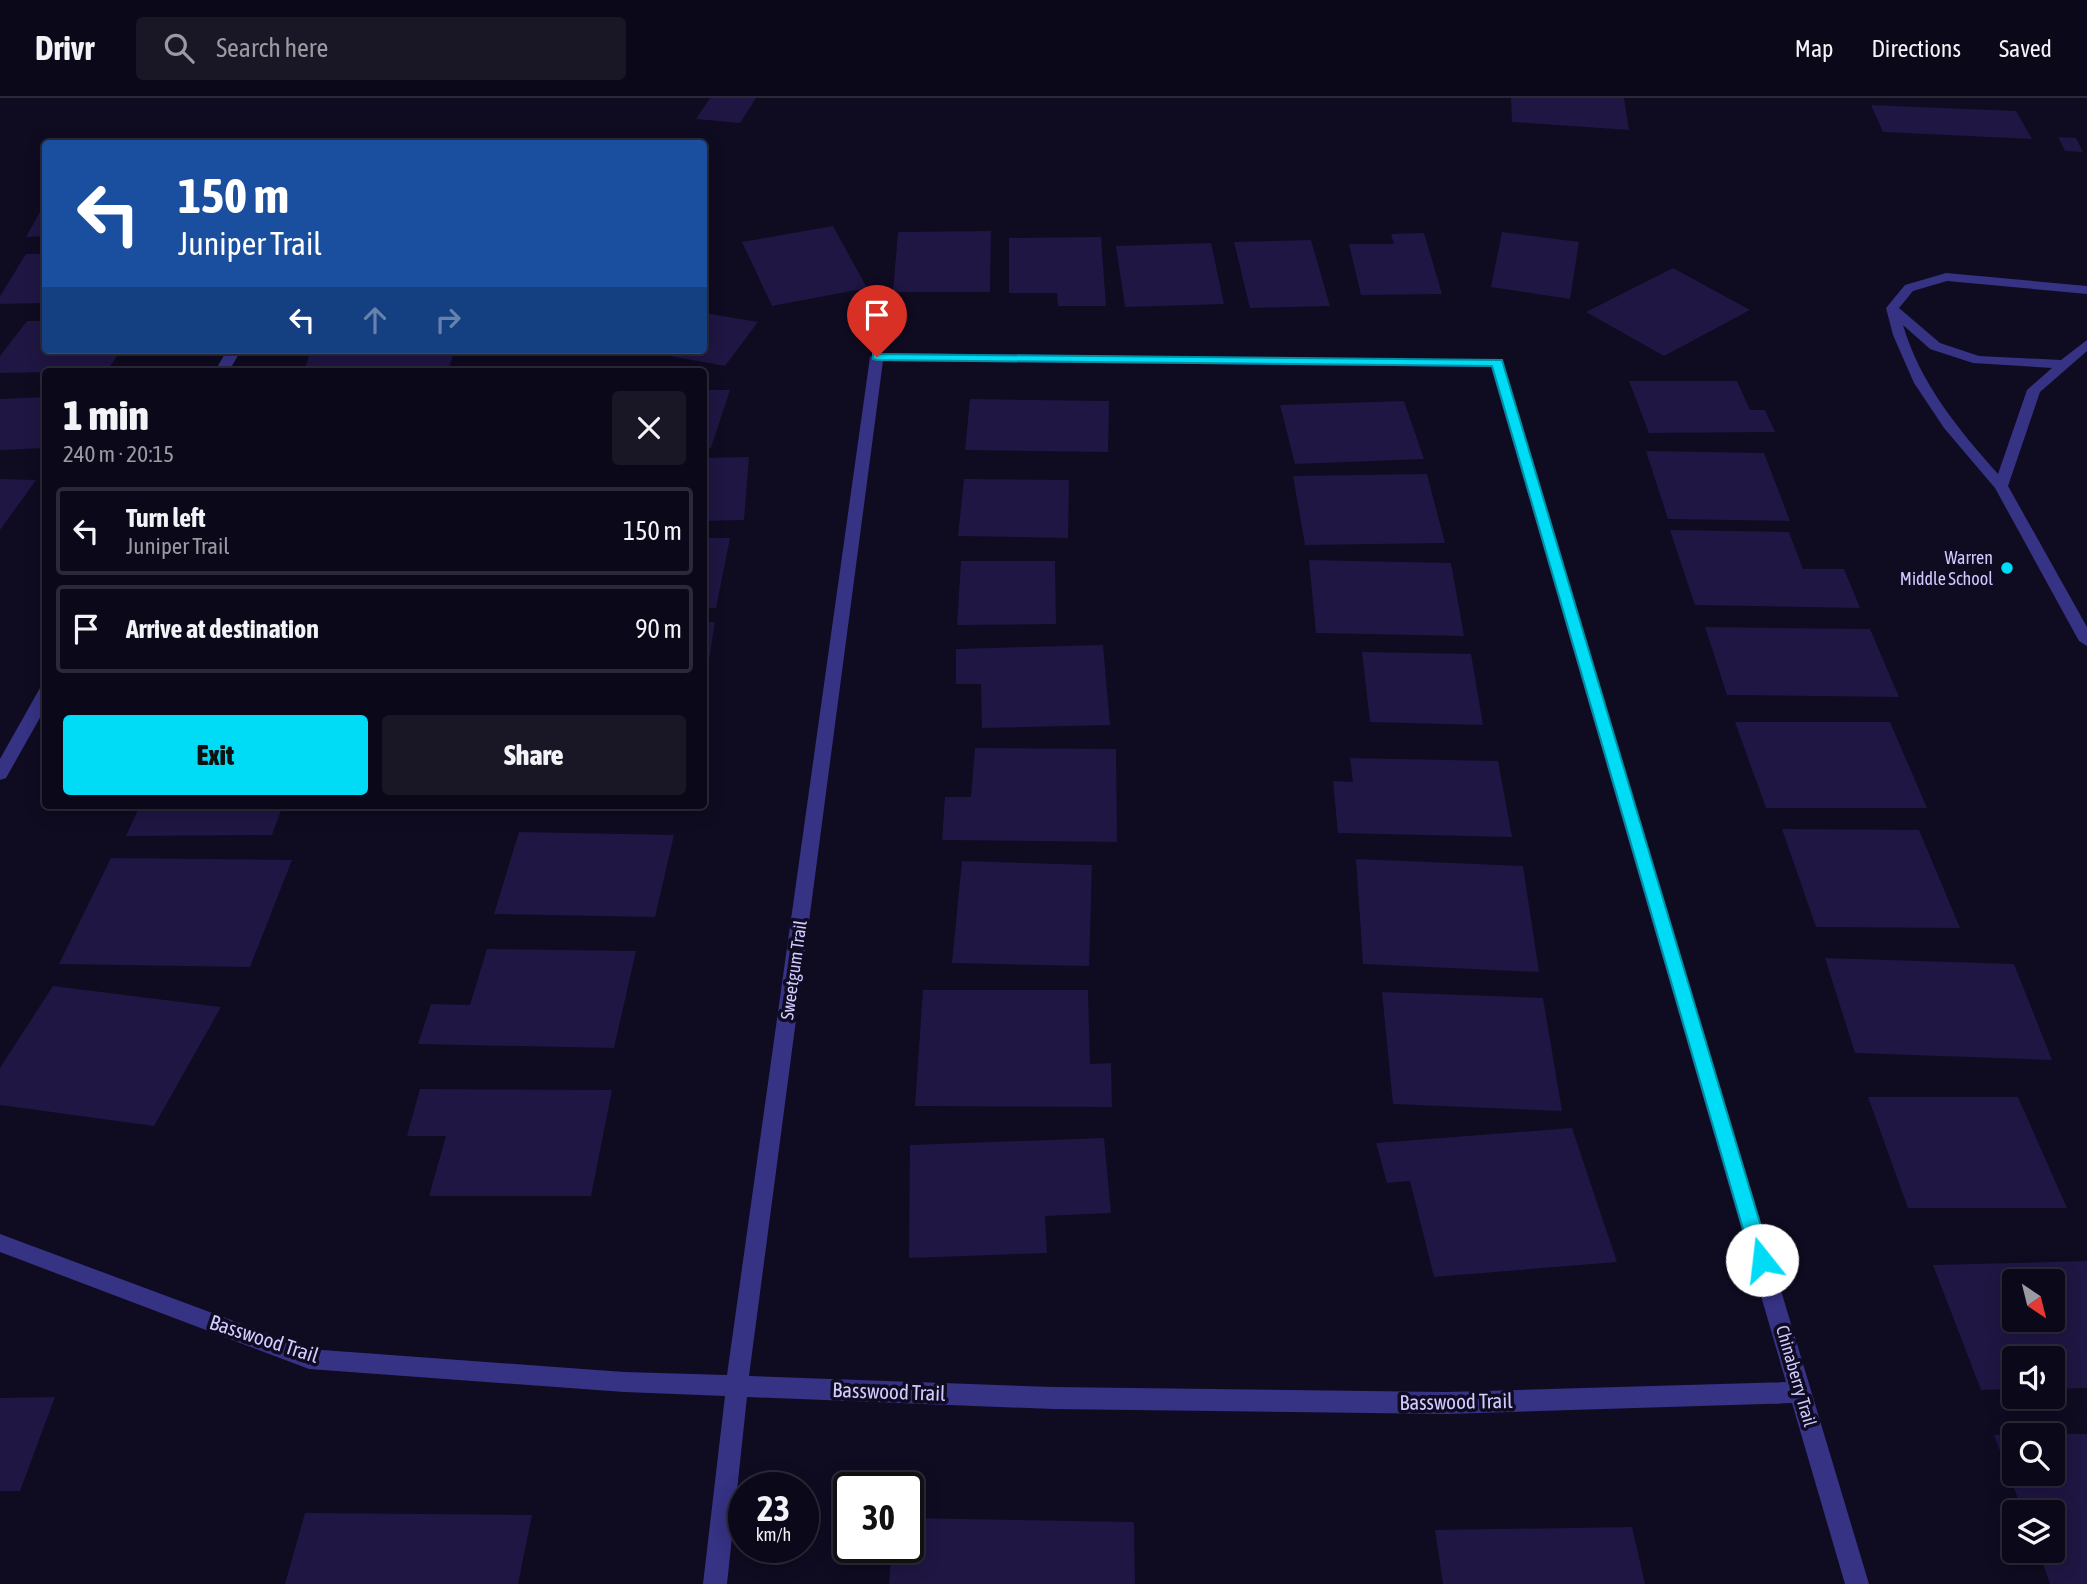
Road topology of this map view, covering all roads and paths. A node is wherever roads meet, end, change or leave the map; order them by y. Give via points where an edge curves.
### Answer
1 (2087, 290) edge
2 (1892, 308) junction
3 (2087, 344) edge
4 (877, 357) joint
5 (2062, 364) junction
6 (2001, 486) junction
7 (2087, 640) edge
8 (42, 699) edge
9 (0, 774) edge
10 (0, 1243) edge
11 (737, 1386) junction
12 (1801, 1392) junction
13 (715, 1584) edge
14 (1857, 1584) edge

1 - 2 street via 1946,277 1909,288
2 - 5 street via 1935,345 1978,360
2 - 6 street via 1900,343 1943,422
3 - 5 street
4 - 11 street, Sweetgum Trail
4 - 12 street, Chinaberry Trail via 1497,363
5 - 6 street via 2034,390
6 - 7 street
8 - 9 street
10 - 11 street, Basswood Trail via 309,1359
11 - 12 street, Basswood Trail via 1053,1398 1446,1403
11 - 13 street, Sweetgum Trail
12 - 14 street, Chinaberry Trail

